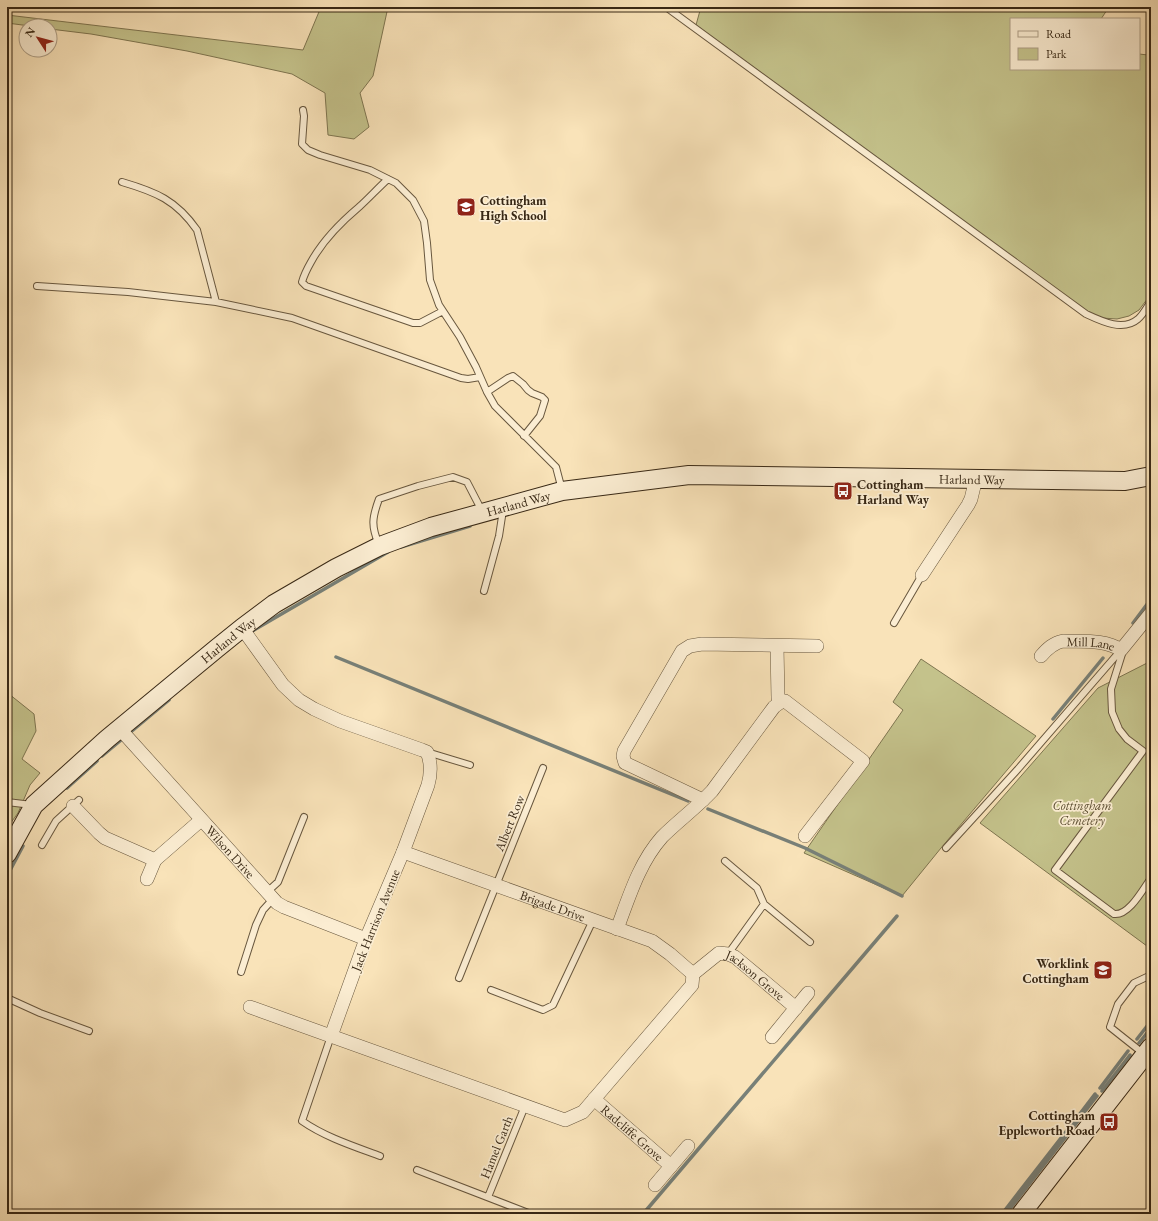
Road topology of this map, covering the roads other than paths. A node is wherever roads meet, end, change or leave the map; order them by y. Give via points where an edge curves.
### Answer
1 (666, 7) edge
2 (303, 110) dead end
3 (388, 179) junction
4 (122, 182) dead end
5 (37, 286) dead end
6 (1151, 301) edge
7 (216, 302) junction
8 (443, 311) junction
9 (480, 377) junction
10 (487, 392) junction
11 (524, 436) junction
12 (1151, 476) edge
13 (976, 478) junction
14 (562, 491) junction
15 (504, 507) junction
16 (483, 512) junction
17 (380, 546) junction
18 (922, 575) joint
19 (484, 591) dead end
20 (1151, 614) edge
21 (894, 623) dead end
22 (242, 628) junction
23 (777, 646) junction
24 (817, 646) dead end
25 (1121, 650) junction
26 (1041, 656) dead end
27 (779, 703) junction
28 (120, 729) junction
29 (427, 752) junction
30 (470, 765) dead end
31 (543, 768) dead end
32 (703, 800) junction
33 (7, 802) edge
34 (76, 803) joint
35 (34, 805) junction
36 (304, 817) dead end
37 (201, 820) junction
38 (805, 836) dead end
39 (42, 845) dead end
40 (946, 848) dead end
41 (403, 852) junction
42 (7, 854) edge
43 (155, 860) junction
44 (725, 861) dead end
45 (1151, 878) edge
46 (147, 879) dead end
47 (495, 885) junction
48 (270, 895) junction
49 (764, 904) junction
50 (593, 920) junction
51 (617, 929) junction
52 (366, 939) junction
53 (810, 942) dead end
54 (728, 954) junction
55 (241, 972) dead end
56 (693, 974) junction
57 (1151, 975) edge
58 (459, 978) dead end
59 (492, 990) dead end
60 (808, 993) dead end
61 (7, 998) edge
62 (250, 1007) dead end
63 (796, 1008) junction
64 (89, 1031) dead end
65 (331, 1036) junction
66 (772, 1037) dead end
67 (1148, 1051) edge
68 (594, 1099) junction
69 (525, 1106) junction
70 (688, 1146) dead end
71 (380, 1156) dead end
72 (671, 1166) junction
73 (417, 1170) dead end
74 (655, 1185) dead end
75 (488, 1197) junction
76 (531, 1214) edge
77 (1021, 1214) edge

1 - 6 lane via 1086,314 1106,324 1124,325 1137,320
2 - 3 lane via 302,144 305,148 370,170
3 - 8 lane via 396,183 413,200 424,221 430,280
3 - 8 lane via 326,238 302,282 306,286 413,323 420,323
4 - 7 lane via 160,195 181,210 190,221 197,230
5 - 7 lane via 128,292
7 - 9 lane via 292,318 462,378
8 - 9 lane via 460,337
9 - 10 lane
10 - 11 lane via 495,406
10 - 11 lane via 513,376 532,393 542,396 545,400 540,416
11 - 14 lane via 556,467
12 - 13 main road, Harland Way via 1124,481
13 - 14 main road, Harland Way via 689,475
13 - 18 street via 968,505
14 - 15 main road, Harland Way
15 - 16 main road, Harland Way
15 - 19 lane
16 - 17 main road, Harland Way via 431,527
16 - 17 lane via 467,482 453,477 411,488 379,499 374,514 374,532
17 - 22 main road, Harland Way via 274,604
18 - 21 lane
20 - 25 street, Mill Lane
22 - 28 main road, Harland Way
22 - 29 street via 283,685 299,700 340,721
23 - 24 street
23 - 27 street
23 - 32 street via 702,644 690,646 682,651 624,751 625,763
25 - 26 street, Mill Lane via 1106,643 1063,640 1048,648
25 - 40 lane
25 - 45 lane via 1111,689 1112,712 1119,729 1143,751 1055,870 1118,915 1127,910
27 - 32 street
27 - 38 street via 786,701 863,761
28 - 35 main road, Harland Way
28 - 37 street, Wilson Drive
29 - 30 lane
29 - 41 street, Jack Harrison Avenue via 431,775
31 - 47 lane, Albert Row
32 - 51 street via 661,838 651,851
33 - 35 lane
34 - 39 lane via 56,821
34 - 43 street via 105,838
35 - 42 main road, Harland Way
36 - 48 lane via 278,882
37 - 43 street
37 - 48 street, Wilson Drive
41 - 47 street, Brigade Drive
41 - 52 street, Jack Harrison Avenue
43 - 46 street
44 - 49 lane via 757,888
47 - 50 street, Brigade Drive
47 - 58 lane, Albert Row
48 - 52 street, Wilson Drive via 284,907
48 - 55 lane via 256,925
49 - 53 lane
49 - 54 lane
50 - 51 street, Brigade Drive
50 - 59 lane via 553,1005 543,1010
51 - 56 street, Brigade Drive via 652,941
52 - 65 street, Jack Harrison Avenue
54 - 56 street, Jackson Grove via 718,953
54 - 63 street, Jackson Grove
56 - 68 street via 692,985
57 - 67 lane via 1134,983 1130,988 1118,1004 1110,1027
60 - 63 street, Jackson Grove
61 - 64 lane
62 - 65 street
63 - 66 street, Jackson Grove
65 - 69 street
65 - 71 lane via 302,1121 338,1140
67 - 77 main road
68 - 69 street via 583,1112 566,1120
68 - 72 street, Radcliffe Grove
69 - 75 lane, Hamel Garth
70 - 72 street, Radcliffe Grove
72 - 74 street, Radcliffe Grove
73 - 75 lane, Hamel Garth
75 - 76 lane, Hamel Garth

